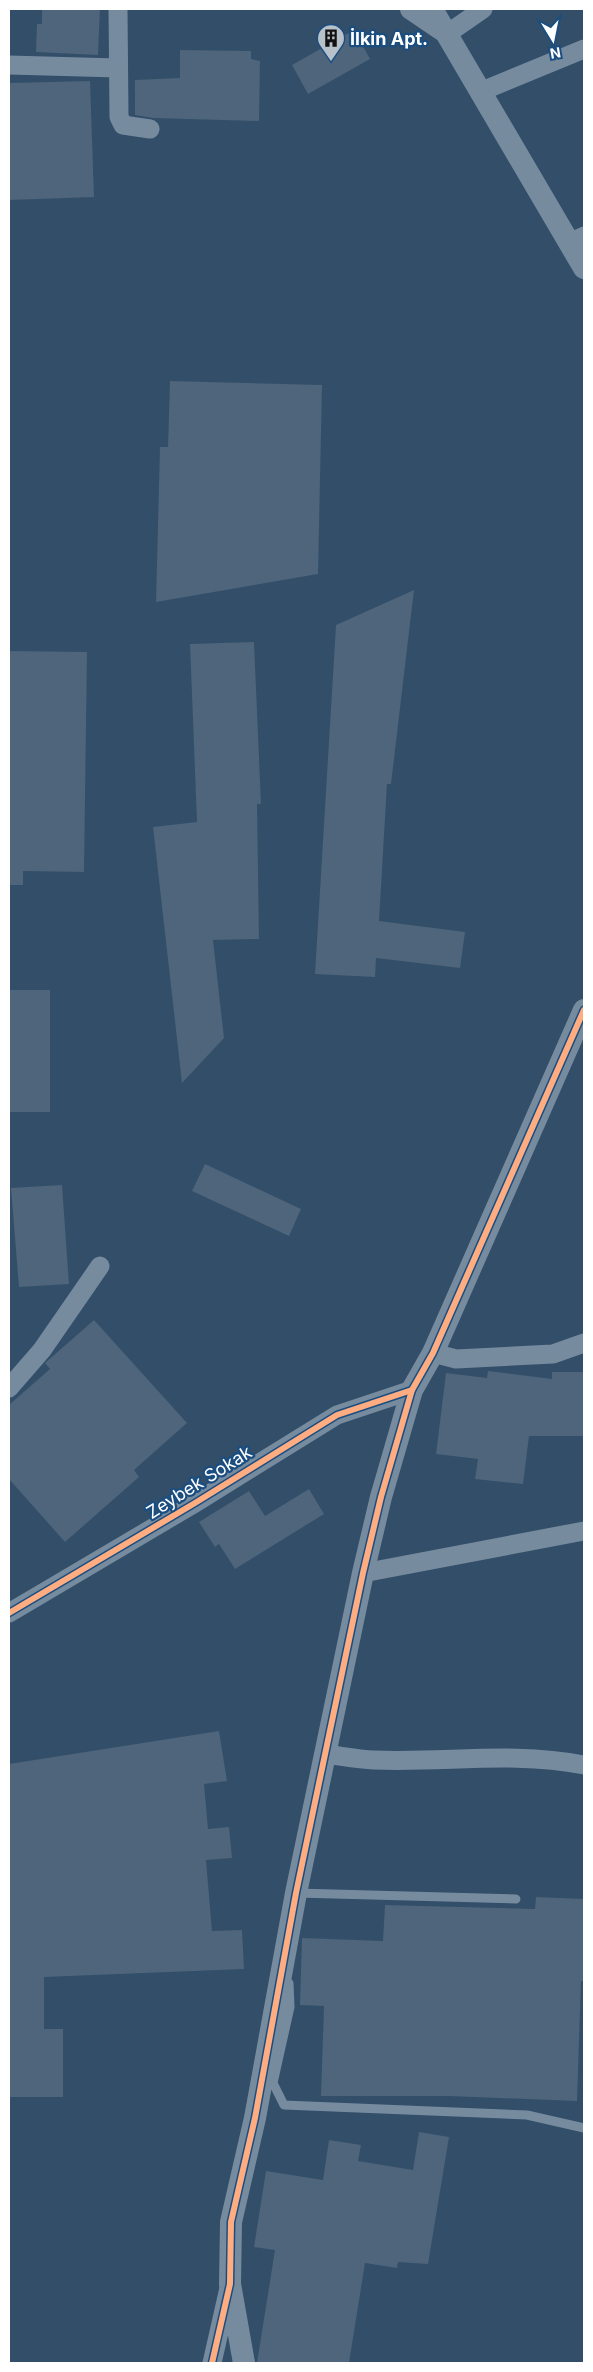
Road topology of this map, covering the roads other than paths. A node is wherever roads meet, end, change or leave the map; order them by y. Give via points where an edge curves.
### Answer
1 (118, 9) edge
2 (411, 9) edge
3 (432, 9) edge
4 (483, 9) edge
5 (447, 34) junction
6 (584, 49) edge
7 (9, 65) edge
8 (118, 68) junction
9 (482, 91) junction
10 (150, 129) dead end
11 (577, 239) edge
12 (584, 268) edge
13 (584, 1010) edge
14 (100, 1266) dead end
15 (584, 1343) edge
16 (433, 1353) junction
17 (9, 1388) edge
18 (412, 1390) junction
19 (584, 1531) edge
20 (363, 1574) junction
21 (9, 1613) edge
22 (324, 1754) junction
23 (584, 1766) edge
24 (296, 1893) junction
25 (516, 1899) dead end
26 (287, 1945) junction
27 (584, 2128) edge
28 (230, 2284) junction
29 (212, 2363) edge
30 (244, 2363) edge

1 - 8 street
2 - 5 street
3 - 5 street
4 - 5 street
5 - 9 street
6 - 9 street
7 - 8 street
8 - 10 street via 119,117 123,125
9 - 11 street
11 - 12 street
13 - 16 street
14 - 17 street via 42,1350
15 - 16 street via 553,1354 456,1359
16 - 18 street
18 - 20 street
18 - 21 street, Zeybek Sokak via 337,1415 195,1504
19 - 20 street
20 - 22 street
22 - 23 street via 374,1760 495,1757 558,1760
22 - 24 street
24 - 25 lane
24 - 26 street
26 - 27 lane via 290,2007 273,2083 284,2104 527,2115
26 - 28 street via 232,2222
28 - 29 street
28 - 30 street

